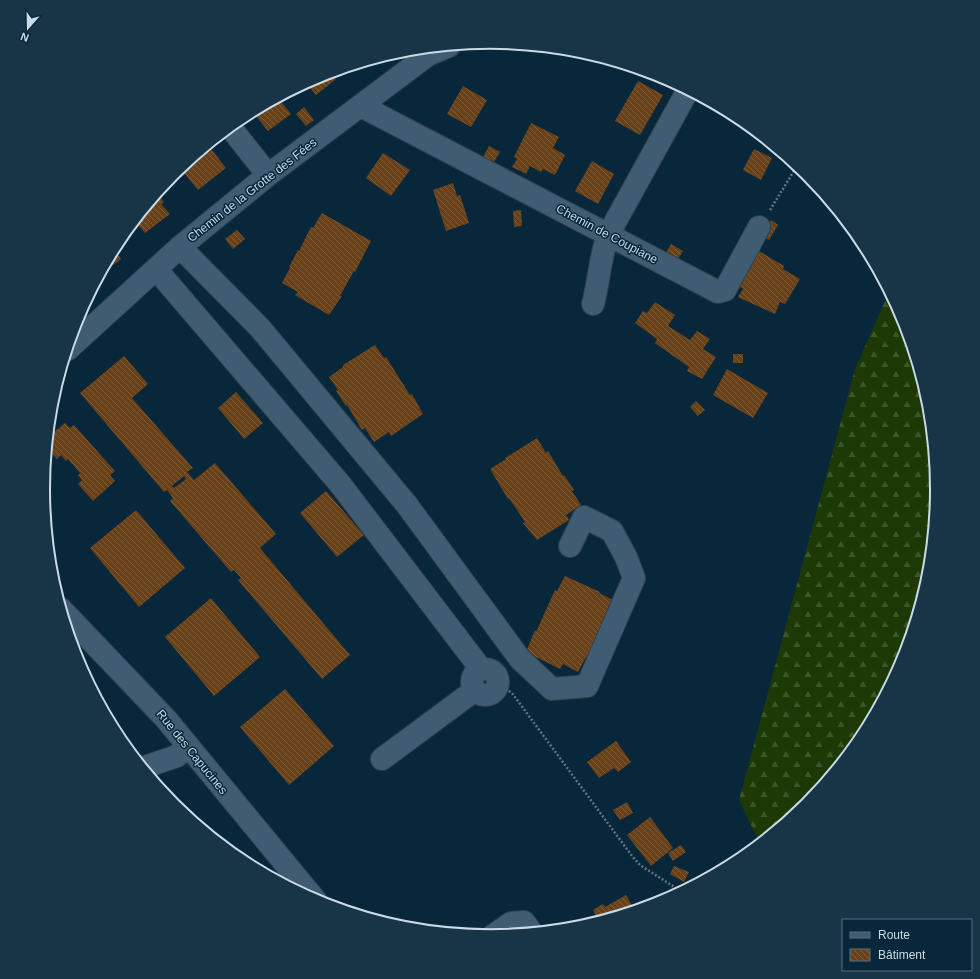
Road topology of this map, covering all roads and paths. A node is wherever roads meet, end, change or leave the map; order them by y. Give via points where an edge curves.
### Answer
1 (433, 53) edge
2 (686, 94) edge
3 (361, 106) junction
4 (234, 131) edge
5 (794, 171) edge
6 (268, 175) junction
7 (759, 227) joint
8 (608, 235) junction
9 (180, 247) junction
10 (156, 269) junction
11 (593, 304) dead end
12 (75, 343) edge
13 (570, 546) dead end
14 (70, 621) edge
15 (481, 669) junction
16 (499, 684) junction
17 (475, 690) junction
18 (187, 746) junction
19 (382, 759) dead end
20 (148, 766) edge
21 (677, 889) edge
22 (307, 890) edge
23 (528, 928) edge
24 (502, 930) edge

1 - 3 street, Chemin de la Grotte des Fées
2 - 8 street
3 - 6 street, Chemin de la Grotte des Fées
3 - 8 street, Chemin de Coupiane
4 - 6 street
5 - 7 path
6 - 9 street, Chemin de la Grotte des Fées
7 - 8 street, Chemin de Coupiane via 725,290 718,292
8 - 11 street
9 - 10 street, Chemin de la Grotte des Fées
9 - 13 street via 260,328 407,505 520,659 552,689 587,686 634,578 612,531 584,517
10 - 12 street, Chemin de la Grotte des Fées
10 - 15 street via 340,484
14 - 18 street, Rue des Capucines via 146,696
15 - 16 street via 486,668 494,672
15 - 17 street via 473,678
16 - 17 street via 491,694 482,695
16 - 21 path via 512,692 632,856 640,865
17 - 19 street
18 - 20 street via 177,756
18 - 22 street, Rue des Capucines
23 - 24 street via 524,922 511,923

